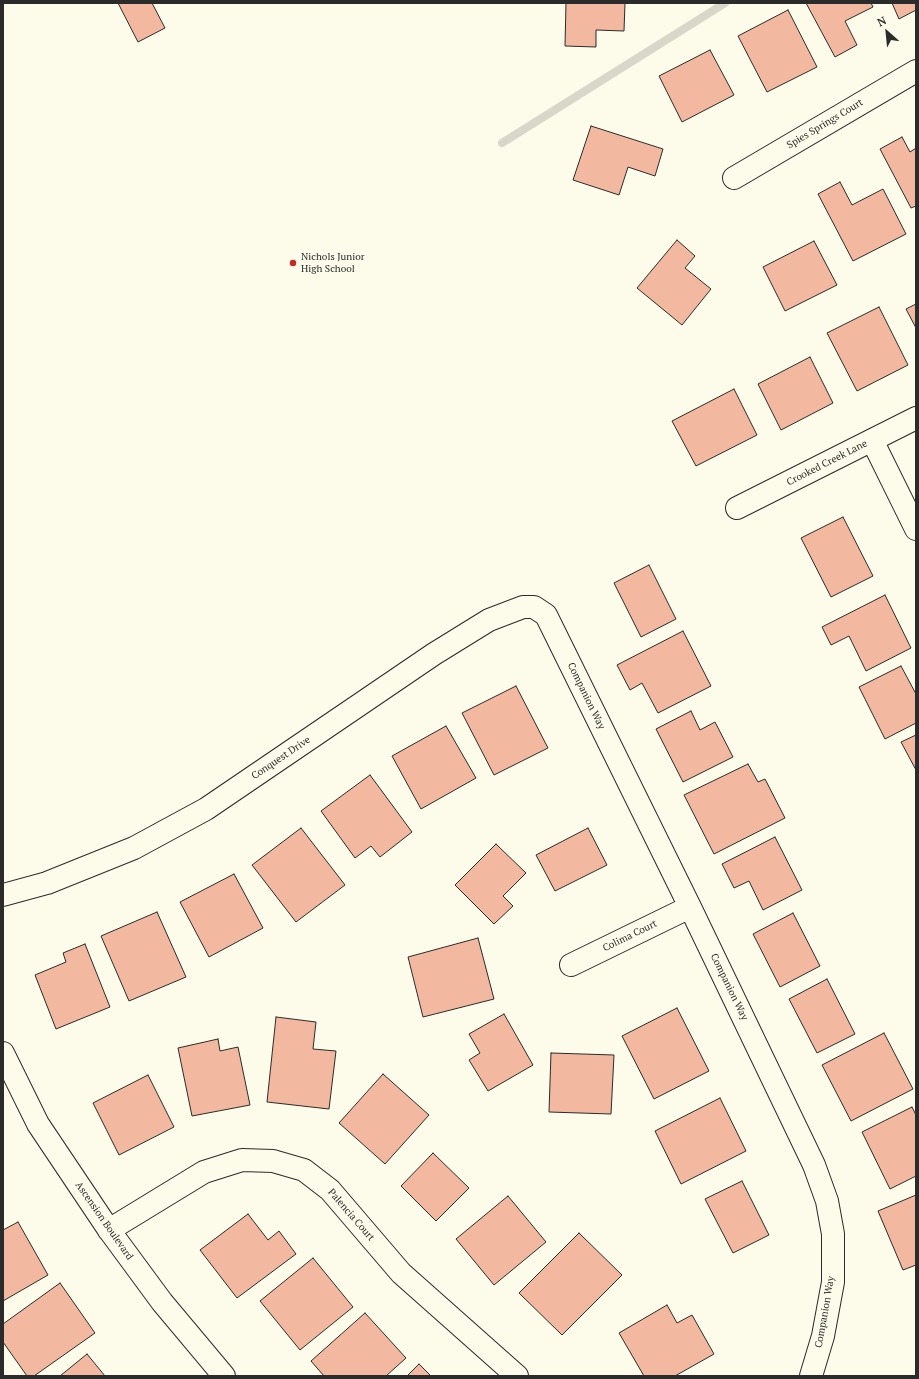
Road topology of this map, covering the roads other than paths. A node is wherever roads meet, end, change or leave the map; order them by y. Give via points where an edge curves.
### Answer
1 (916, 70) edge
2 (734, 178) dead end
3 (916, 418) edge
4 (872, 440) junction
5 (737, 508) dead end
6 (916, 529) edge
7 (546, 615) joint
8 (3, 895) edge
9 (690, 906) junction
10 (570, 965) dead end
11 (3, 1053) edge
12 (8, 1079) edge
13 (109, 1230) junction
14 (224, 1376) edge
15 (517, 1376) edge
16 (811, 1376) edge

1 - 2 street, Spies Springs Court
3 - 4 street, Crooked Creek Lane
4 - 5 street, Crooked Creek Lane
4 - 6 street
7 - 8 street, Conquest Drive via 534,607 523,608 489,620 434,654 206,809 134,848 47,883
7 - 9 street, Companion Way
9 - 10 street, Colima Court
9 - 16 street, Companion Way via 814,1165 827,1201 833,1234 833,1282 823,1336
11 - 12 street, Ascension Boulevard
12 - 13 street, Ascension Boulevard
13 - 14 street, Ascension Boulevard via 162,1302
13 - 15 street, Palencia Court via 204,1172 242,1160 273,1161 304,1170 330,1190 401,1273

